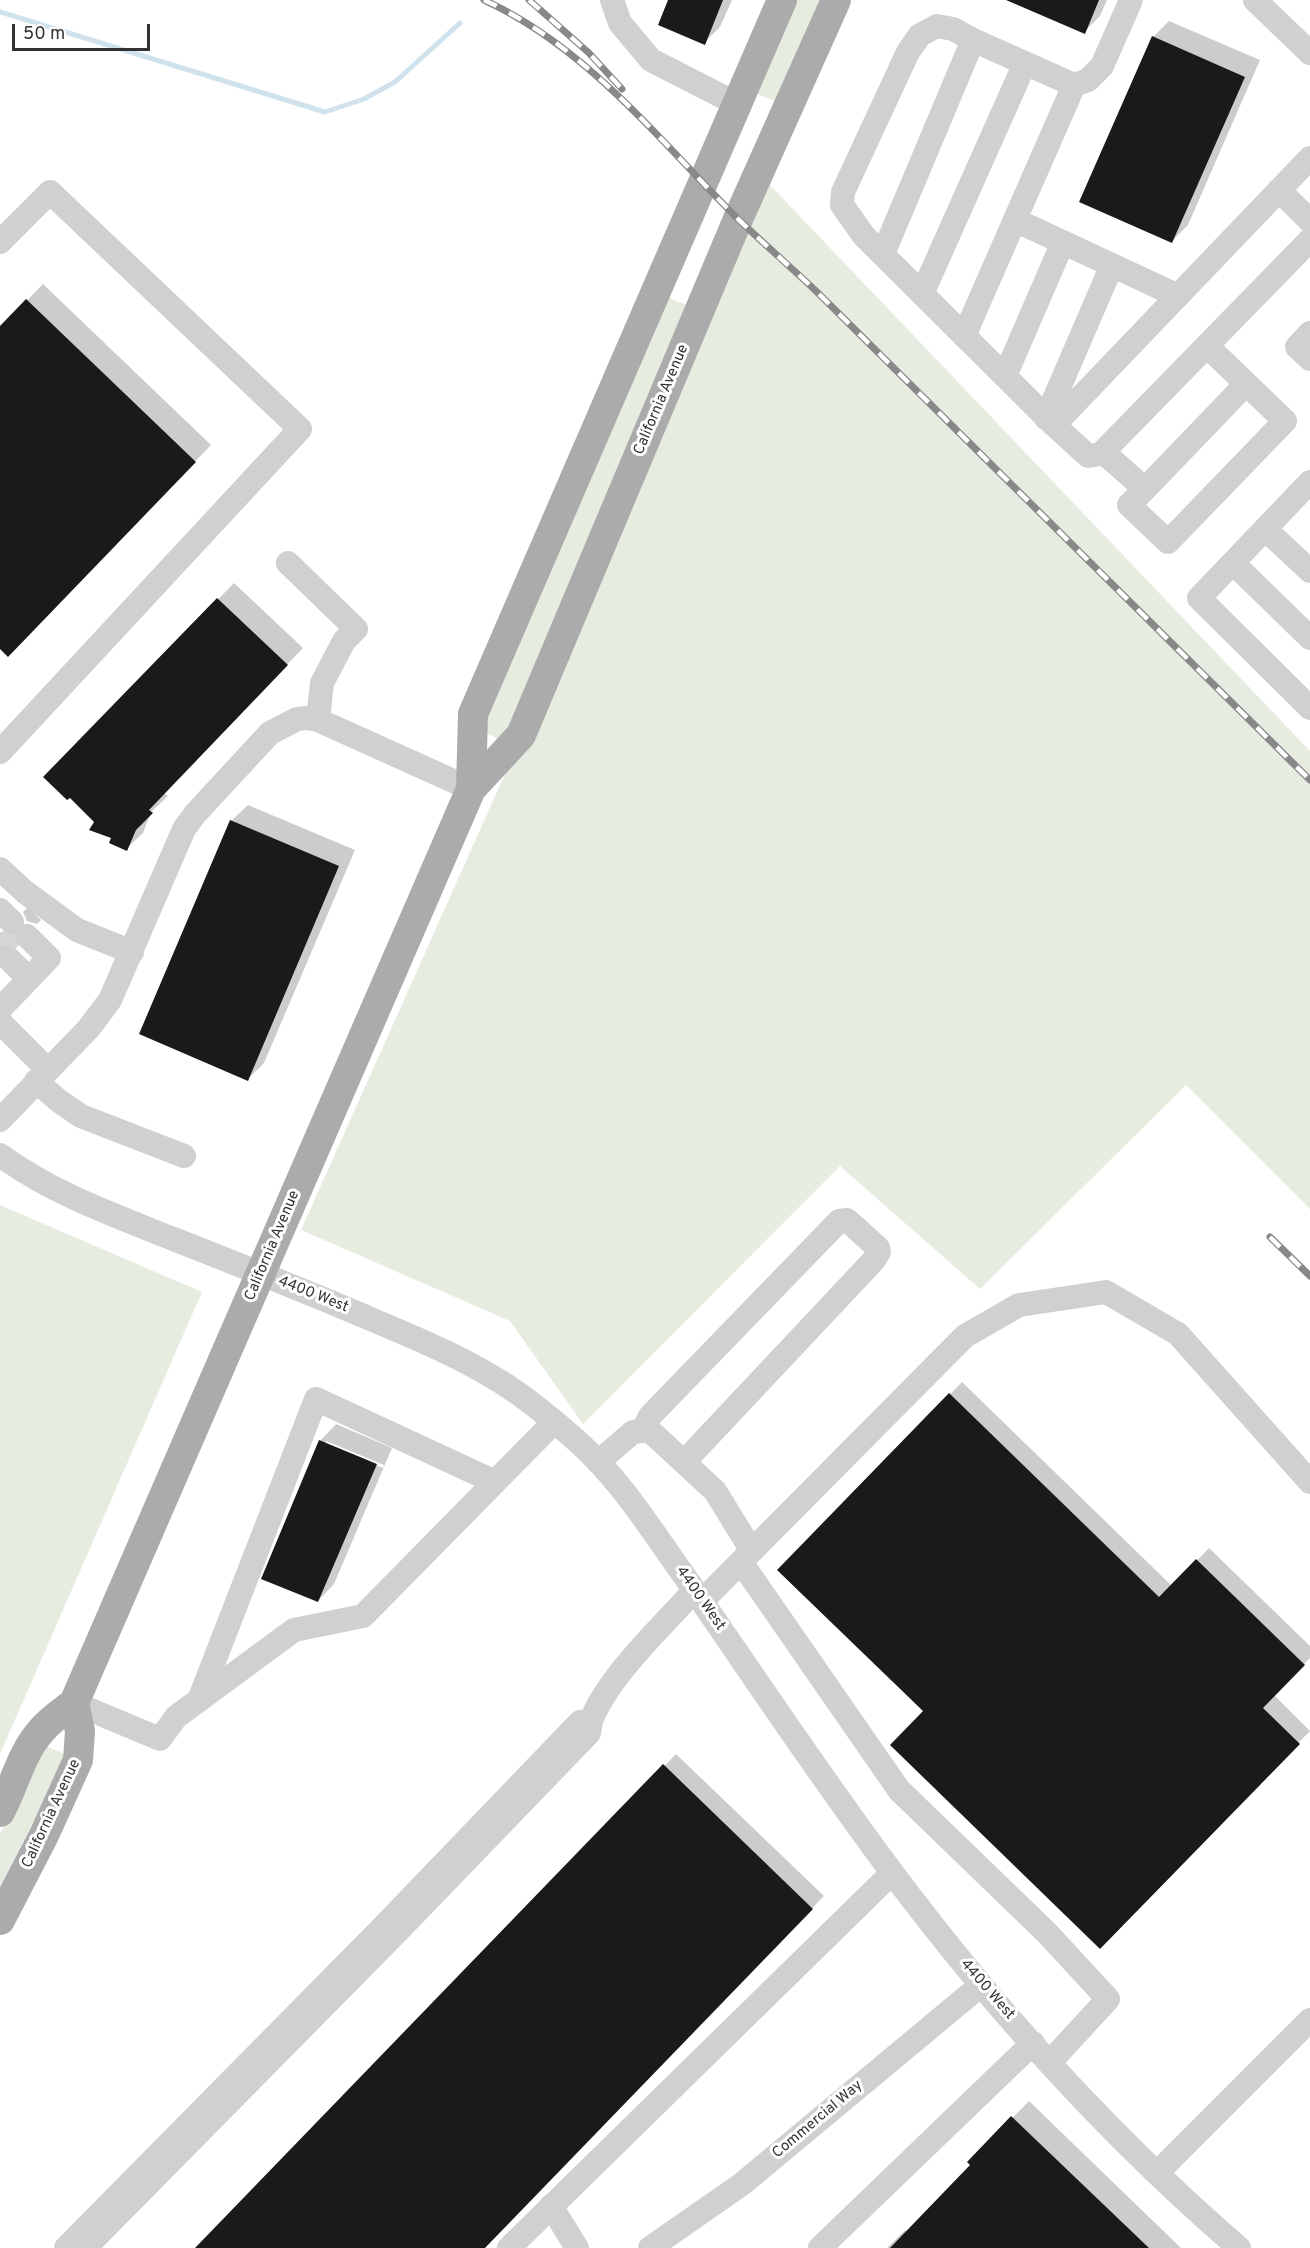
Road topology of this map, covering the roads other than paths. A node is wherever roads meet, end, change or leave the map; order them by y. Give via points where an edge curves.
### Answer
1 (612, 0) edge
2 (782, 0) edge
3 (836, 0) edge
4 (1131, 0) edge
5 (1255, 0) edge
6 (972, 40) junction
7 (1310, 54) edge
8 (1025, 63) junction
9 (1074, 85) junction
10 (737, 104) junction
11 (1310, 158) edge
12 (1279, 190) junction
13 (1016, 220) junction
14 (1310, 221) edge
15 (1310, 240) edge
16 (0, 242) edge
17 (1063, 242) junction
18 (883, 254) junction
19 (1112, 265) junction
20 (922, 294) junction
21 (1178, 296) junction
22 (1310, 333) edge
23 (964, 336) junction
24 (1207, 346) junction
25 (1310, 359) edge
26 (1005, 376) junction
27 (1246, 384) junction
28 (1050, 422) junction
29 (1103, 452) junction
30 (1145, 489) junction
31 (1307, 491) edge
32 (1266, 529) junction
33 (288, 563) dead end
34 (1233, 563) junction
35 (1310, 571) edge
36 (1310, 639) edge
37 (1310, 708) edge
38 (318, 720) junction
39 (0, 752) edge
40 (471, 789) junction
41 (0, 869) edge
42 (8, 938) edge
43 (132, 952) junction
44 (28, 979) junction
45 (0, 1009) edge
46 (0, 1022) edge
47 (41, 1075) junction
48 (0, 1120) edge
49 (0, 1155) edge
50 (184, 1156) dead end
51 (261, 1274) junction
52 (554, 1422) junction
53 (643, 1429) junction
54 (598, 1462) junction
55 (684, 1462) junction
56 (495, 1482) junction
57 (1310, 1482) edge
58 (746, 1556) junction
59 (698, 1596) junction
60 (199, 1700) junction
61 (74, 1703) junction
62 (591, 1721) junction
63 (0, 1812) edge
64 (892, 1873) junction
65 (0, 1920) edge
66 (981, 1985) junction
67 (1310, 2020) edge
68 (1033, 2043) junction
69 (1050, 2062) junction
70 (1157, 2173) junction
71 (551, 2206) junction
72 (66, 2248) edge
73 (85, 2248) edge
74 (509, 2248) edge
75 (577, 2248) edge
76 (650, 2248) edge
77 (820, 2248) edge
78 (1239, 2248) edge

1 - 10 street via 620,23 651,60
2 - 10 main road, California Avenue
3 - 40 main road, California Avenue via 738,219 520,735
4 - 9 street via 1102,66 1088,80
5 - 7 street
6 - 8 street
6 - 18 street
6 - 18 street via 953,29 937,26 921,35 908,52 843,192 842,205 864,236
8 - 9 street
8 - 20 street
9 - 13 street
10 - 40 main road, California Avenue via 473,714
11 - 12 street
12 - 14 street
12 - 21 street
13 - 17 street
13 - 23 street
15 - 24 street
16 - 39 street via 50,192 300,429
17 - 19 street
17 - 26 street
18 - 20 street
19 - 21 street
19 - 28 street
20 - 23 street
21 - 28 street
22 - 25 street via 1297,347
23 - 26 street
24 - 27 street
24 - 29 street
26 - 28 street
27 - 30 street
27 - 30 street via 1285,421 1168,542 1129,505
28 - 29 street via 1088,456
29 - 30 street
31 - 32 street
32 - 34 street
32 - 35 street
33 - 38 street via 356,628 344,641 322,683
34 - 36 street
34 - 37 street via 1199,598
38 - 40 street
38 - 43 street via 297,719 270,733 195,814 184,830
40 - 51 main road, California Avenue
41 - 43 street via 24,892 77,930
42 - 44 street
42 - 44 street via 49,958
43 - 47 street via 102,1013
44 - 45 street
46 - 47 street
47 - 48 street
47 - 50 street via 59,1101 81,1116
49 - 51 street, 4400 West via 93,1207
51 - 52 street, 4400 West via 449,1353 498,1380
51 - 61 main road, California Avenue
52 - 54 street, 4400 West
52 - 56 street
53 - 54 street via 633,1432
53 - 55 street
53 - 55 street via 651,1415 839,1221 847,1220 856,1226 878,1248 874,1260
54 - 59 street, 4400 West
55 - 58 street via 715,1491
56 - 60 street via 363,1616 294,1630
56 - 60 street via 316,1399
57 - 58 street via 1178,1334 1106,1292 1019,1305 965,1336
58 - 59 street
58 - 69 street via 899,1790 1047,1933 1108,1999
59 - 62 street via 639,1652 597,1705
59 - 64 street, 4400 West
60 - 61 street via 176,1717 160,1739
61 - 63 main road, California Avenue via 39,1732
61 - 65 main road, California Avenue via 81,1731 78,1760
62 - 72 street via 580,1722 573,1729
62 - 73 street via 589,1733
64 - 66 street, 4400 West
64 - 71 street
66 - 68 street, 4400 West
66 - 76 street, Commercial Way via 742,2184
67 - 70 street
68 - 69 street, 4400 West
68 - 77 street
69 - 70 street, 4400 West
70 - 78 street, 4400 West
71 - 74 street
71 - 75 street

